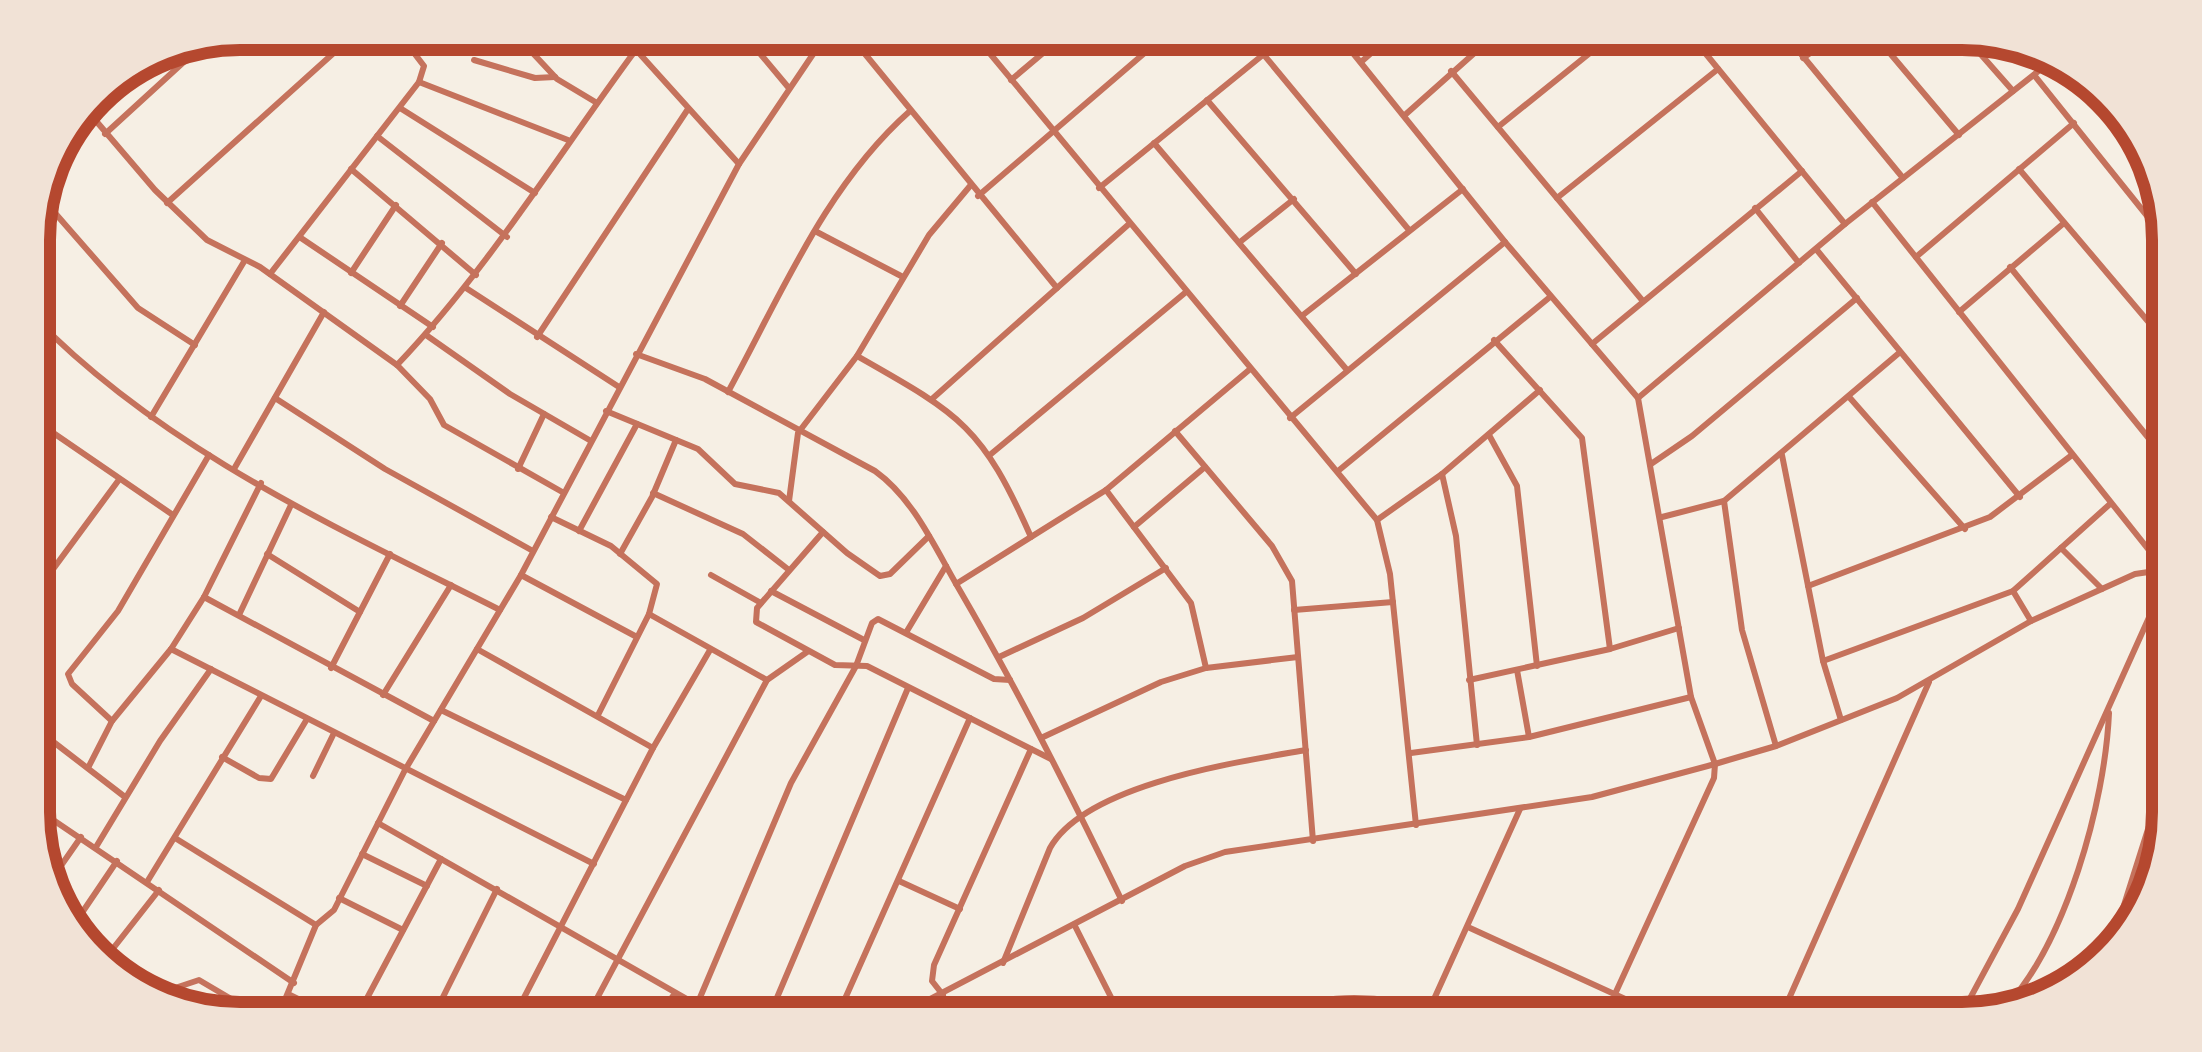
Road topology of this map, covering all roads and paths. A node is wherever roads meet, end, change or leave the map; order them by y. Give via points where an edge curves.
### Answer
1 (337, 50) edge
2 (414, 50) edge
3 (530, 50) edge
4 (757, 50) edge
5 (815, 50) edge
6 (862, 50) edge
7 (987, 50) edge
8 (1047, 50) edge
9 (1149, 50) edge
10 (1261, 50) edge
11 (1351, 50) edge
12 (1375, 50) edge
13 (1477, 50) edge
14 (1594, 50) edge
15 (1798, 50) edge
16 (1815, 50) edge
17 (1887, 50) edge
18 (635, 51) joint
19 (1703, 51) edge
20 (1978, 51) edge
21 (1264, 54) junction
22 (189, 58) edge
23 (1804, 58) junction
24 (474, 60) dead end
25 (1361, 62) junction
26 (1718, 68) junction
27 (2042, 68) edge
28 (1451, 72) junction
29 (2034, 75) junction
30 (555, 77) junction
31 (1011, 80) junction
32 (419, 82) junction
33 (788, 88) junction
34 (2013, 91) junction
35 (1207, 100) junction
36 (597, 103) junction
37 (400, 108) junction
38 (688, 109) junction
39 (910, 110) junction
40 (1406, 114) junction
41 (94, 119) edge
42 (2074, 123) junction
43 (1498, 127) junction
44 (1053, 131) junction
45 (105, 134) junction
46 (1959, 135) junction
47 (377, 136) junction
48 (568, 140) junction
49 (1154, 143) junction
50 (739, 164) junction
51 (2020, 169) junction
52 (351, 170) junction
53 (1802, 171) junction
54 (1903, 178) junction
55 (970, 186) junction
56 (1100, 188) junction
57 (1464, 189) junction
58 (535, 194) junction
59 (978, 196) junction
60 (1558, 198) junction
61 (1294, 199) junction
62 (1872, 202) junction
63 (167, 203) junction
64 (396, 204) junction
65 (1756, 208) junction
66 (53, 211) edge
67 (2150, 220) edge
68 (2064, 223) junction
69 (1129, 224) junction
70 (1845, 224) junction
71 (1410, 230) junction
72 (816, 232) junction
73 (507, 236) junction
74 (301, 238) junction
75 (442, 242) junction
76 (1240, 242) junction
77 (1505, 242) junction
78 (1816, 249) junction
79 (1916, 256) junction
80 (245, 260) junction
81 (1799, 263) junction
82 (2010, 267) junction
83 (351, 273) junction
84 (270, 274) junction
85 (1356, 274) junction
86 (476, 276) junction
87 (903, 278) junction
88 (466, 288) junction
89 (1057, 288) junction
90 (1186, 292) junction
91 (1550, 296) junction
92 (1857, 298) junction
93 (1642, 300) junction
94 (400, 306) junction
95 (324, 312) junction
96 (1959, 312) junction
97 (1302, 316) junction
98 (2152, 326) edge
99 (434, 327) junction
100 (50, 332) edge
101 (426, 335) junction
102 (536, 337) junction
103 (1494, 340) junction
104 (1592, 344) junction
105 (195, 345) junction
106 (636, 354) junction
107 (1900, 354) junction
108 (857, 356) junction
109 (396, 365) junction
110 (1249, 370) junction
111 (1347, 370) junction
112 (619, 387) junction
113 (1540, 390) junction
114 (728, 392) junction
115 (274, 398) junction
116 (1638, 398) junction
117 (1850, 398) junction
118 (932, 399) junction
119 (606, 411) junction
120 (544, 414) junction
121 (151, 417) junction
122 (1290, 418) junction
123 (637, 424) junction
124 (1175, 431) junction
125 (798, 432) junction
126 (50, 434) edge
127 (1489, 435) junction
128 (676, 440) junction
129 (591, 441) junction
130 (2152, 442) edge
131 (991, 454) junction
132 (209, 455) junction
133 (1782, 455) junction
134 (2072, 455) junction
135 (1651, 464) junction
136 (1206, 467) junction
137 (518, 468) junction
138 (234, 469) junction
139 (1338, 471) junction
140 (1442, 474) junction
141 (118, 481) junction
142 (261, 484) junction
143 (1106, 490) junction
144 (564, 492) junction
145 (653, 494) junction
146 (2020, 497) junction
147 (1724, 500) junction
148 (789, 501) junction
149 (2110, 504) junction
150 (291, 505) junction
151 (173, 515) junction
152 (551, 517) junction
153 (1662, 517) junction
154 (1377, 520) junction
155 (1134, 527) junction
156 (1965, 529) junction
157 (579, 531) junction
158 (823, 532) junction
159 (929, 536) junction
160 (1031, 538) junction
161 (2062, 548) junction
162 (533, 551) junction
163 (2152, 553) edge
164 (268, 554) junction
165 (390, 554) junction
166 (620, 554) junction
167 (946, 566) junction
168 (1166, 568) junction
169 (789, 570) junction
170 (2152, 572) edge
171 (50, 573) edge
172 (521, 575) junction
173 (711, 575) dead end
174 (956, 584) junction
175 (451, 585) junction
176 (1808, 586) junction
177 (2102, 589) junction
178 (770, 591) junction
179 (2013, 591) junction
180 (204, 597) junction
181 (1393, 602) junction
182 (760, 603) junction
183 (2152, 606) edge
184 (500, 610) junction
185 (1294, 610) junction
186 (360, 612) junction
187 (240, 614) junction
188 (649, 614) junction
189 (2031, 621) junction
190 (1679, 628) junction
191 (907, 631) junction
192 (635, 636) junction
193 (864, 640) junction
194 (171, 649) junction
195 (477, 649) junction
196 (710, 650) junction
197 (1610, 650) junction
198 (807, 652) junction
199 (999, 657) junction
200 (1298, 657) junction
201 (1824, 661) junction
202 (856, 666) junction
203 (1537, 666) junction
204 (331, 668) junction
205 (1206, 668) junction
206 (211, 670) junction
207 (1518, 670) junction
208 (767, 680) junction
209 (1010, 680) junction
210 (1469, 680) junction
211 (1931, 680) junction
212 (908, 688) junction
213 (383, 695) junction
214 (261, 696) junction
215 (1691, 697) junction
216 (2110, 707) junction
217 (441, 710) junction
218 (598, 715) junction
219 (970, 718) junction
220 (307, 719) junction
221 (1841, 720) junction
222 (434, 721) junction
223 (112, 722) junction
224 (334, 733) junction
225 (1529, 737) junction
226 (1040, 738) junction
227 (50, 739) edge
228 (1477, 744) junction
229 (1776, 746) junction
230 (653, 748) junction
231 (1031, 750) junction
232 (1306, 750) junction
233 (1411, 753) junction
234 (222, 757) junction
235 (1052, 760) junction
236 (1714, 764) junction
237 (88, 768) junction
238 (406, 770) junction
239 (313, 776) dead end
240 (125, 797) junction
241 (626, 800) junction
242 (1520, 808) junction
243 (1081, 816) junction
244 (50, 818) edge
245 (2152, 820) edge
246 (378, 823) junction
247 (1416, 825) junction
248 (2148, 833) joint
249 (81, 837) junction
250 (175, 838) junction
251 (1313, 841) junction
252 (96, 847) junction
253 (362, 854) junction
254 (441, 859) junction
255 (117, 862) junction
256 (594, 864) junction
257 (59, 869) edge
258 (899, 881) junction
259 (148, 882) junction
260 (427, 886) junction
261 (497, 889) junction
262 (159, 890) junction
263 (2128, 896) junction
264 (339, 898) junction
265 (2131, 898) edge
266 (1122, 901) junction
267 (960, 909) junction
268 (2122, 913) edge
269 (81, 914) edge
270 (316, 925) junction
271 (560, 925) junction
272 (1075, 926) junction
273 (1470, 928) junction
274 (404, 930) junction
275 (111, 951) edge
276 (618, 958) junction
277 (1002, 964) junction
278 (294, 983) junction
279 (171, 989) edge
280 (2018, 993) edge
281 (943, 994) junction
282 (1616, 994) junction
283 (290, 995) junction
284 (673, 995) junction
285 (932, 1000) joint
286 (236, 1002) edge
287 (285, 1002) edge
288 (304, 1002) edge
289 (366, 1002) edge
290 (441, 1002) edge
291 (523, 1002) edge
292 (595, 1002) edge
293 (669, 1002) edge
294 (686, 1002) edge
295 (698, 1002) edge
296 (775, 1002) edge
297 (844, 1002) edge
298 (928, 1002) edge
299 (1113, 1002) edge
300 (1314, 1002) edge
301 (1406, 1002) edge
302 (1433, 1002) edge
303 (1633, 1002) edge
304 (1788, 1002) edge
305 (1968, 1002) edge

1 - 63 street
2 - 32 street via 424,66
3 - 30 street
4 - 33 street
5 - 33 street
6 - 39 street
7 - 31 street
8 - 31 street
9 - 44 street
10 - 21 street
11 - 25 street
12 - 25 street
13 - 28 street
14 - 43 street
15 - 23 street
16 - 23 street
17 - 46 street
18 - 36 street
18 - 38 street
19 - 26 street
20 - 34 street
21 - 35 street
21 - 71 street
22 - 45 street
23 - 54 street
24 - 30 street via 535,78
25 - 40 street
26 - 53 street
26 - 60 street
27 - 29 street
28 - 40 street
28 - 43 street
29 - 34 street
29 - 42 street
30 - 36 street
31 - 44 street
32 - 37 street
32 - 48 street
33 - 50 street
34 - 46 street
35 - 49 street
35 - 61 street
36 - 48 street
37 - 47 street
37 - 58 street
38 - 50 street
38 - 102 street
39 - 55 street
39 - 72 street via 866,152
40 - 57 street
41 - 45 street
42 - 51 street
42 - 67 street
43 - 60 street
44 - 56 street
44 - 59 street
45 - 63 street
46 - 54 street
47 - 52 street
47 - 73 street
48 - 58 street
49 - 56 street
49 - 76 street
50 - 106 street
51 - 68 street
51 - 79 street
52 - 64 street
52 - 74 street
53 - 65 street
53 - 70 street
54 - 62 street
55 - 59 street
55 - 87 street
56 - 69 street
57 - 71 street
57 - 77 street
58 - 73 street
59 - 89 street
60 - 93 street
61 - 76 street
61 - 85 street
62 - 70 street
62 - 79 street
63 - 80 street via 207,240
64 - 75 street
64 - 83 street
65 - 81 street
65 - 93 street
66 - 105 street via 138,308
68 - 82 street
68 - 98 street
69 - 89 street
69 - 90 street
70 - 78 street
71 - 85 street
72 - 87 street
72 - 114 street
73 - 86 street
74 - 83 street
74 - 84 street
75 - 86 street
75 - 94 street
76 - 97 street
77 - 91 street
77 - 111 street
78 - 81 street
78 - 92 street
79 - 96 street
80 - 84 street
80 - 105 street
81 - 116 street
82 - 96 street
82 - 130 street
83 - 94 street
84 - 95 street
85 - 97 street
86 - 88 street
87 - 108 street
88 - 99 street
88 - 102 street
89 - 118 street
90 - 110 street
90 - 131 street
91 - 103 street
91 - 104 street
92 - 107 street
92 - 135 street
93 - 104 street
94 - 99 street
95 - 109 street
95 - 115 street
96 - 134 street
97 - 111 street
99 - 101 street
100 - 121 street
101 - 109 street
101 - 120 street
102 - 112 street
103 - 113 street
103 - 139 street
104 - 116 street
105 - 121 street
106 - 112 street
106 - 114 street
107 - 117 street
107 - 146 street
108 - 118 street
108 - 125 street
109 - 137 street via 444,424
110 - 122 street
110 - 124 street
111 - 122 street
112 - 119 street
113 - 127 street
113 - 197 street via 1578,430 1585,448
114 - 125 street
115 - 138 street
115 - 162 street via 384,470
116 - 135 street
117 - 133 street
117 - 156 street
118 - 131 street
119 - 123 street
119 - 129 street
120 - 129 street
120 - 137 street
121 - 132 street
122 - 139 street
123 - 128 street
123 - 157 street
124 - 136 street
124 - 143 street
125 - 148 street
125 - 159 street via 883,477
126 - 141 street
127 - 140 street
127 - 203 street via 1518,486
128 - 145 street
128 - 148 street via 708,456 736,484
129 - 144 street
131 - 160 street
132 - 138 street
132 - 151 street
133 - 147 street
133 - 176 street
134 - 146 street
134 - 149 street
135 - 153 street
136 - 155 street
136 - 185 street via 1284,564
137 - 144 street
138 - 142 street
139 - 154 street
140 - 154 street
140 - 210 street via 1456,536
141 - 151 street
141 - 171 street
142 - 150 street
142 - 180 street
143 - 155 street
143 - 160 street
144 - 152 street
145 - 166 street
145 - 169 street via 743,534
146 - 156 street
147 - 153 street
147 - 229 street via 1742,630
148 - 158 street
149 - 161 street
149 - 163 street
150 - 164 street
150 - 165 street
151 - 223 street via 118,611 68,674
152 - 157 street
152 - 162 street
153 - 190 street
154 - 181 street
155 - 168 street
156 - 176 street
157 - 166 street
158 - 159 street via 884,576
158 - 169 street
159 - 167 street
160 - 174 street
161 - 177 street
161 - 179 street
162 - 172 street
164 - 186 street
164 - 187 street
165 - 175 street
165 - 186 street
166 - 188 street via 658,584
167 - 174 street
167 - 191 street
168 - 199 street via 1083,618
168 - 205 street via 1196,614
169 - 178 street
170 - 177 street
172 - 184 street
172 - 192 street
173 - 182 street
174 - 199 street
175 - 184 street
175 - 213 street
176 - 201 street
177 - 189 street
178 - 182 street
178 - 193 street
179 - 189 street
179 - 201 street
180 - 187 street
180 - 194 street
181 - 185 street
181 - 233 street
182 - 198 street via 756,622
183 - 216 street
184 - 195 street
185 - 200 street
186 - 204 street
187 - 204 street
188 - 192 street
188 - 196 street
189 - 211 street
190 - 197 street
190 - 215 street
191 - 193 street via 878,620
191 - 209 street via 994,679
192 - 218 street
193 - 202 street
194 - 206 street
194 - 223 street
195 - 217 street
195 - 218 street
196 - 208 street
196 - 230 street
197 - 203 street
198 - 202 street via 834,665
198 - 208 street
199 - 209 street
200 - 205 street
200 - 232 street
201 - 221 street
202 - 212 street
202 - 295 street via 791,784
203 - 207 street
204 - 213 street
205 - 226 street via 1147,687
206 - 214 street
206 - 240 street
207 - 210 street
207 - 225 street
208 - 276 street
209 - 226 street
210 - 228 street
211 - 221 street
211 - 304 street
212 - 219 street
212 - 296 street
213 - 222 street
214 - 220 street
214 - 234 street
215 - 225 street
215 - 236 street
216 - 280 street via 2107,761 2084,854 2032,978
216 - 305 street via 2018,910
217 - 222 street
217 - 241 street
218 - 230 street
219 - 231 street
219 - 258 street
220 - 224 street
220 - 234 street via 272,779
221 - 229 street
222 - 238 street
223 - 237 street
224 - 238 street
224 - 239 street
225 - 228 street
226 - 235 street
227 - 237 street
228 - 233 street
229 - 236 street
230 - 241 street
231 - 235 street
231 - 267 street
232 - 243 street via 1190,770
232 - 251 street
233 - 247 street
234 - 250 street
235 - 243 street
236 - 242 street via 1592,797
236 - 282 street via 1713,788
237 - 240 street
238 - 246 street
238 - 256 street
240 - 252 street
241 - 256 street
242 - 247 street
242 - 273 street
243 - 266 street
243 - 277 street via 1050,848
244 - 249 street
245 - 248 street
246 - 253 street
246 - 254 street
247 - 251 street
248 - 263 street
249 - 252 street
249 - 257 street
250 - 259 street
250 - 270 street
251 - 266 street via 1225,852
252 - 255 street
253 - 260 street
253 - 264 street
254 - 260 street
254 - 261 street
255 - 259 street
255 - 269 street
256 - 271 street
258 - 267 street
258 - 297 street
259 - 262 street
260 - 274 street
261 - 271 street
261 - 290 street
262 - 275 street
262 - 278 street
263 - 265 street
263 - 268 street
264 - 270 street
264 - 274 street
266 - 272 street
267 - 281 street via 932,975
270 - 278 street
271 - 276 street
271 - 291 street
272 - 277 street
272 - 299 street
273 - 282 street
273 - 302 street
274 - 289 street
276 - 284 street
276 - 292 street
277 - 281 street
278 - 283 street
279 - 286 street via 199,980
281 - 285 street
282 - 303 street
283 - 287 street
283 - 288 street
284 - 293 street
284 - 294 street
285 - 298 street
300 - 301 street

